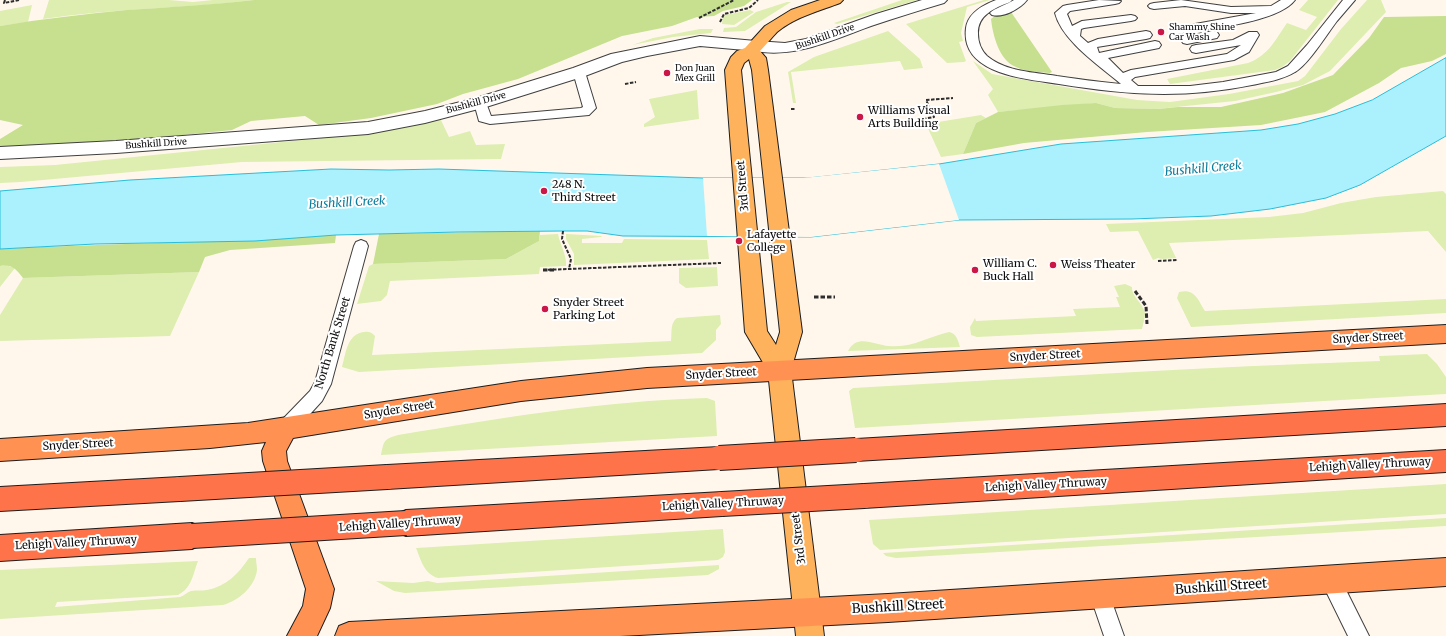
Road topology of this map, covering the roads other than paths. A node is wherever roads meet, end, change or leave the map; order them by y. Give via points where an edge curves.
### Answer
1 (835, 0) edge
2 (939, 0) edge
3 (1006, 0) edge
4 (1021, 0) edge
5 (1186, 0) edge
6 (1289, 0) edge
7 (1349, 0) edge
8 (1199, 4) junction
9 (1231, 10) junction
10 (1266, 15) junction
11 (975, 18) junction
12 (1177, 30) dead end
13 (1146, 35) dead end
14 (1253, 35) junction
15 (1074, 37) junction
16 (1186, 40) dead end
17 (1155, 45) dead end
18 (754, 49) junction
19 (1196, 49) dead end
20 (1164, 55) dead end
21 (1098, 57) junction
22 (1112, 69) junction
23 (579, 72) junction
24 (1123, 79) junction
25 (1135, 90) junction
26 (480, 103) junction
27 (0, 154) edge
28 (361, 246) dead end
29 (1446, 334) edge
30 (779, 370) junction
31 (1446, 415) edge
32 (285, 429) junction
33 (0, 450) edge
34 (1446, 460) edge
35 (0, 499) edge
36 (0, 548) edge
37 (1446, 572) edge
38 (1330, 579) junction
39 (1100, 595) junction
40 (809, 624) edge
41 (301, 636) edge
42 (349, 636) edge
43 (1114, 636) edge
44 (1359, 636) edge

1 - 18 main road via 797,13 781,22 771,29
2 - 18 street, Bushkill Drive via 890,14 798,47
3 - 11 lane via 990,6
4 - 11 lane via 1001,12
5 - 8 lane
6 - 10 lane
7 - 25 lane via 1311,48 1288,71 1279,75 1214,88 1165,92
8 - 9 lane
8 - 9 lane via 1185,3 1158,10
9 - 10 lane
10 - 12 lane
10 - 14 lane
10 - 16 lane via 1240,31
11 - 25 lane via 971,34 976,48 985,61 1001,69 1080,84
13 - 21 lane via 1092,45 1091,48
14 - 19 lane via 1236,43
14 - 24 lane via 1245,49 1230,57 1136,73
15 - 15 lane via 1062,22 1061,13 1067,8 1123,10 1077,26
15 - 21 lane
17 - 21 lane
18 - 23 street, Bushkill Drive via 713,41 685,43 617,58
18 - 30 main road, 3rd Street via 758,58 791,332
18 - 30 main road, 3rd Street via 743,55 733,70 756,332
20 - 22 lane via 1117,63
21 - 22 lane
22 - 24 lane
23 - 26 street, Bushkill Drive
23 - 26 lane via 590,108 584,112 496,121 484,118
24 - 25 lane
26 - 27 street, Bushkill Drive via 368,128
28 - 32 lane, North Bank Street via 323,384 316,396
29 - 30 highway, Snyder Street
30 - 32 highway, Snyder Street via 585,383 450,401
30 - 40 main road, 3rd Street
31 - 35 highway, bridge
32 - 33 highway, Snyder Street via 210,437
32 - 41 highway via 274,451 275,461 320,589 314,615
34 - 36 highway, Lehigh Valley Thruway, bridge
37 - 38 highway, Bushkill Street
38 - 39 highway, Bushkill Street
38 - 44 lane
39 - 40 highway, Bushkill Street
39 - 43 lane
40 - 42 highway, Bushkill Street

